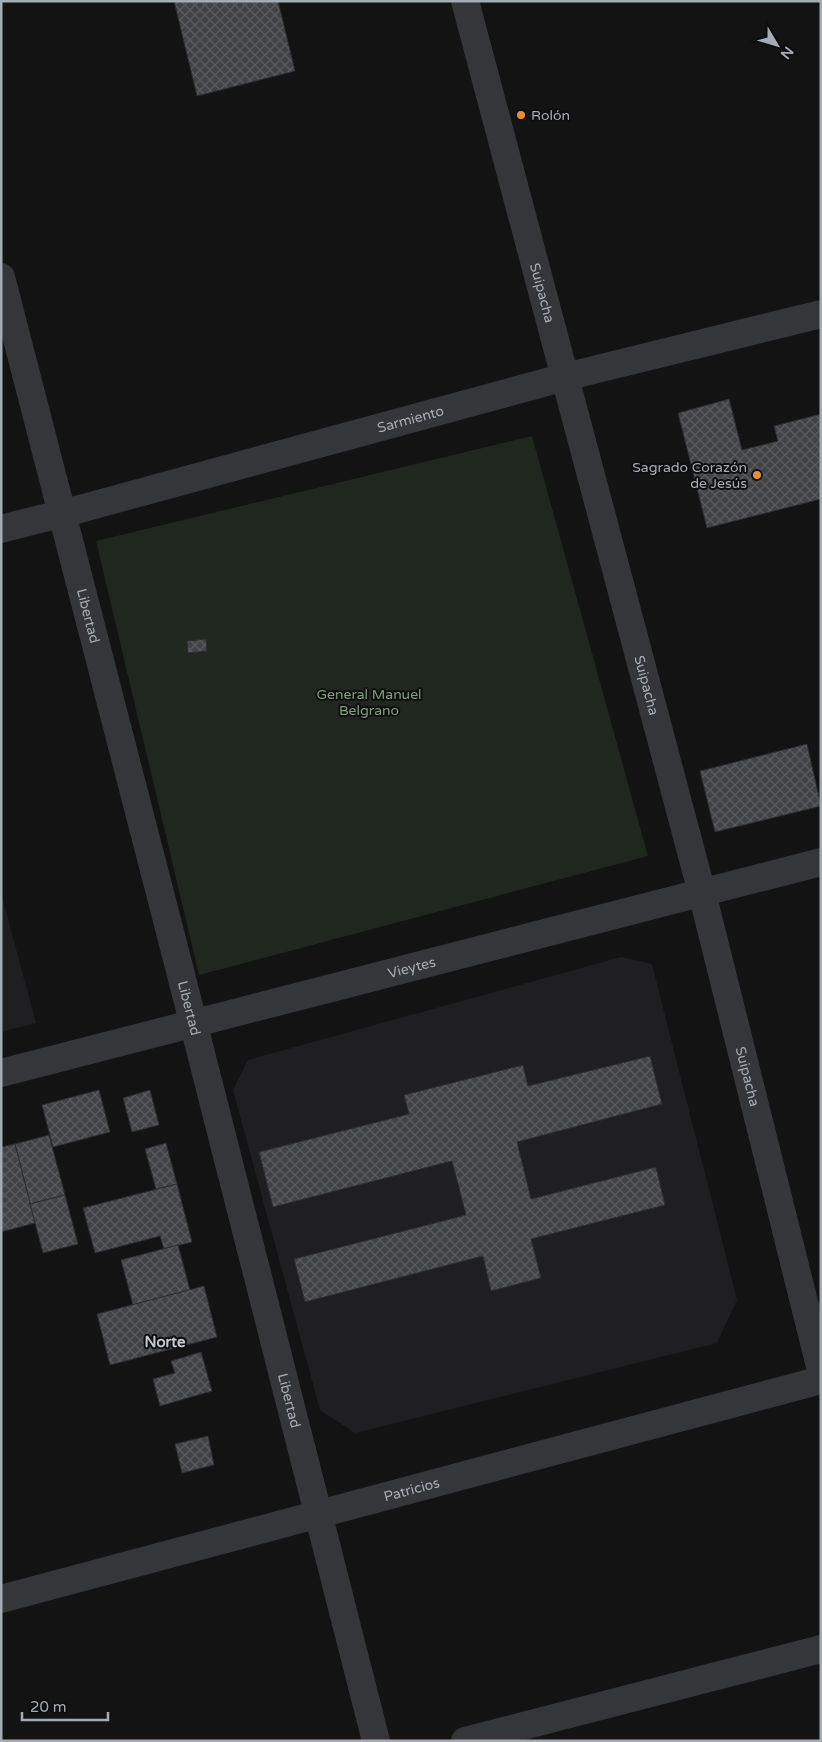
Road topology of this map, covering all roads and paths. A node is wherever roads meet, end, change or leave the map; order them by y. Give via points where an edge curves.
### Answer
1 (465, 1) edge
2 (1, 277) edge
3 (821, 314) edge
4 (565, 377) junction
5 (62, 514) junction
6 (1, 529) edge
7 (821, 862) edge
8 (702, 893) junction
9 (194, 1023) junction
10 (1, 1073) edge
11 (821, 1370) edge
12 (821, 1380) edge
13 (318, 1514) junction
14 (1, 1599) edge
15 (821, 1649) edge
16 (376, 1741) edge
17 (465, 1741) edge

1 - 4 street, Suipacha
2 - 5 street, Libertad
3 - 4 street, Sarmiento
4 - 5 street, Sarmiento
4 - 8 street, Suipacha
5 - 6 street, Sarmiento
5 - 9 street, Libertad
7 - 8 street, Vieytes
8 - 9 street, Vieytes
8 - 11 street, Suipacha
9 - 10 street, Vieytes
9 - 13 street, Libertad
12 - 13 street, Patricios
13 - 14 street, Patricios
13 - 16 street, Libertad
15 - 17 street

